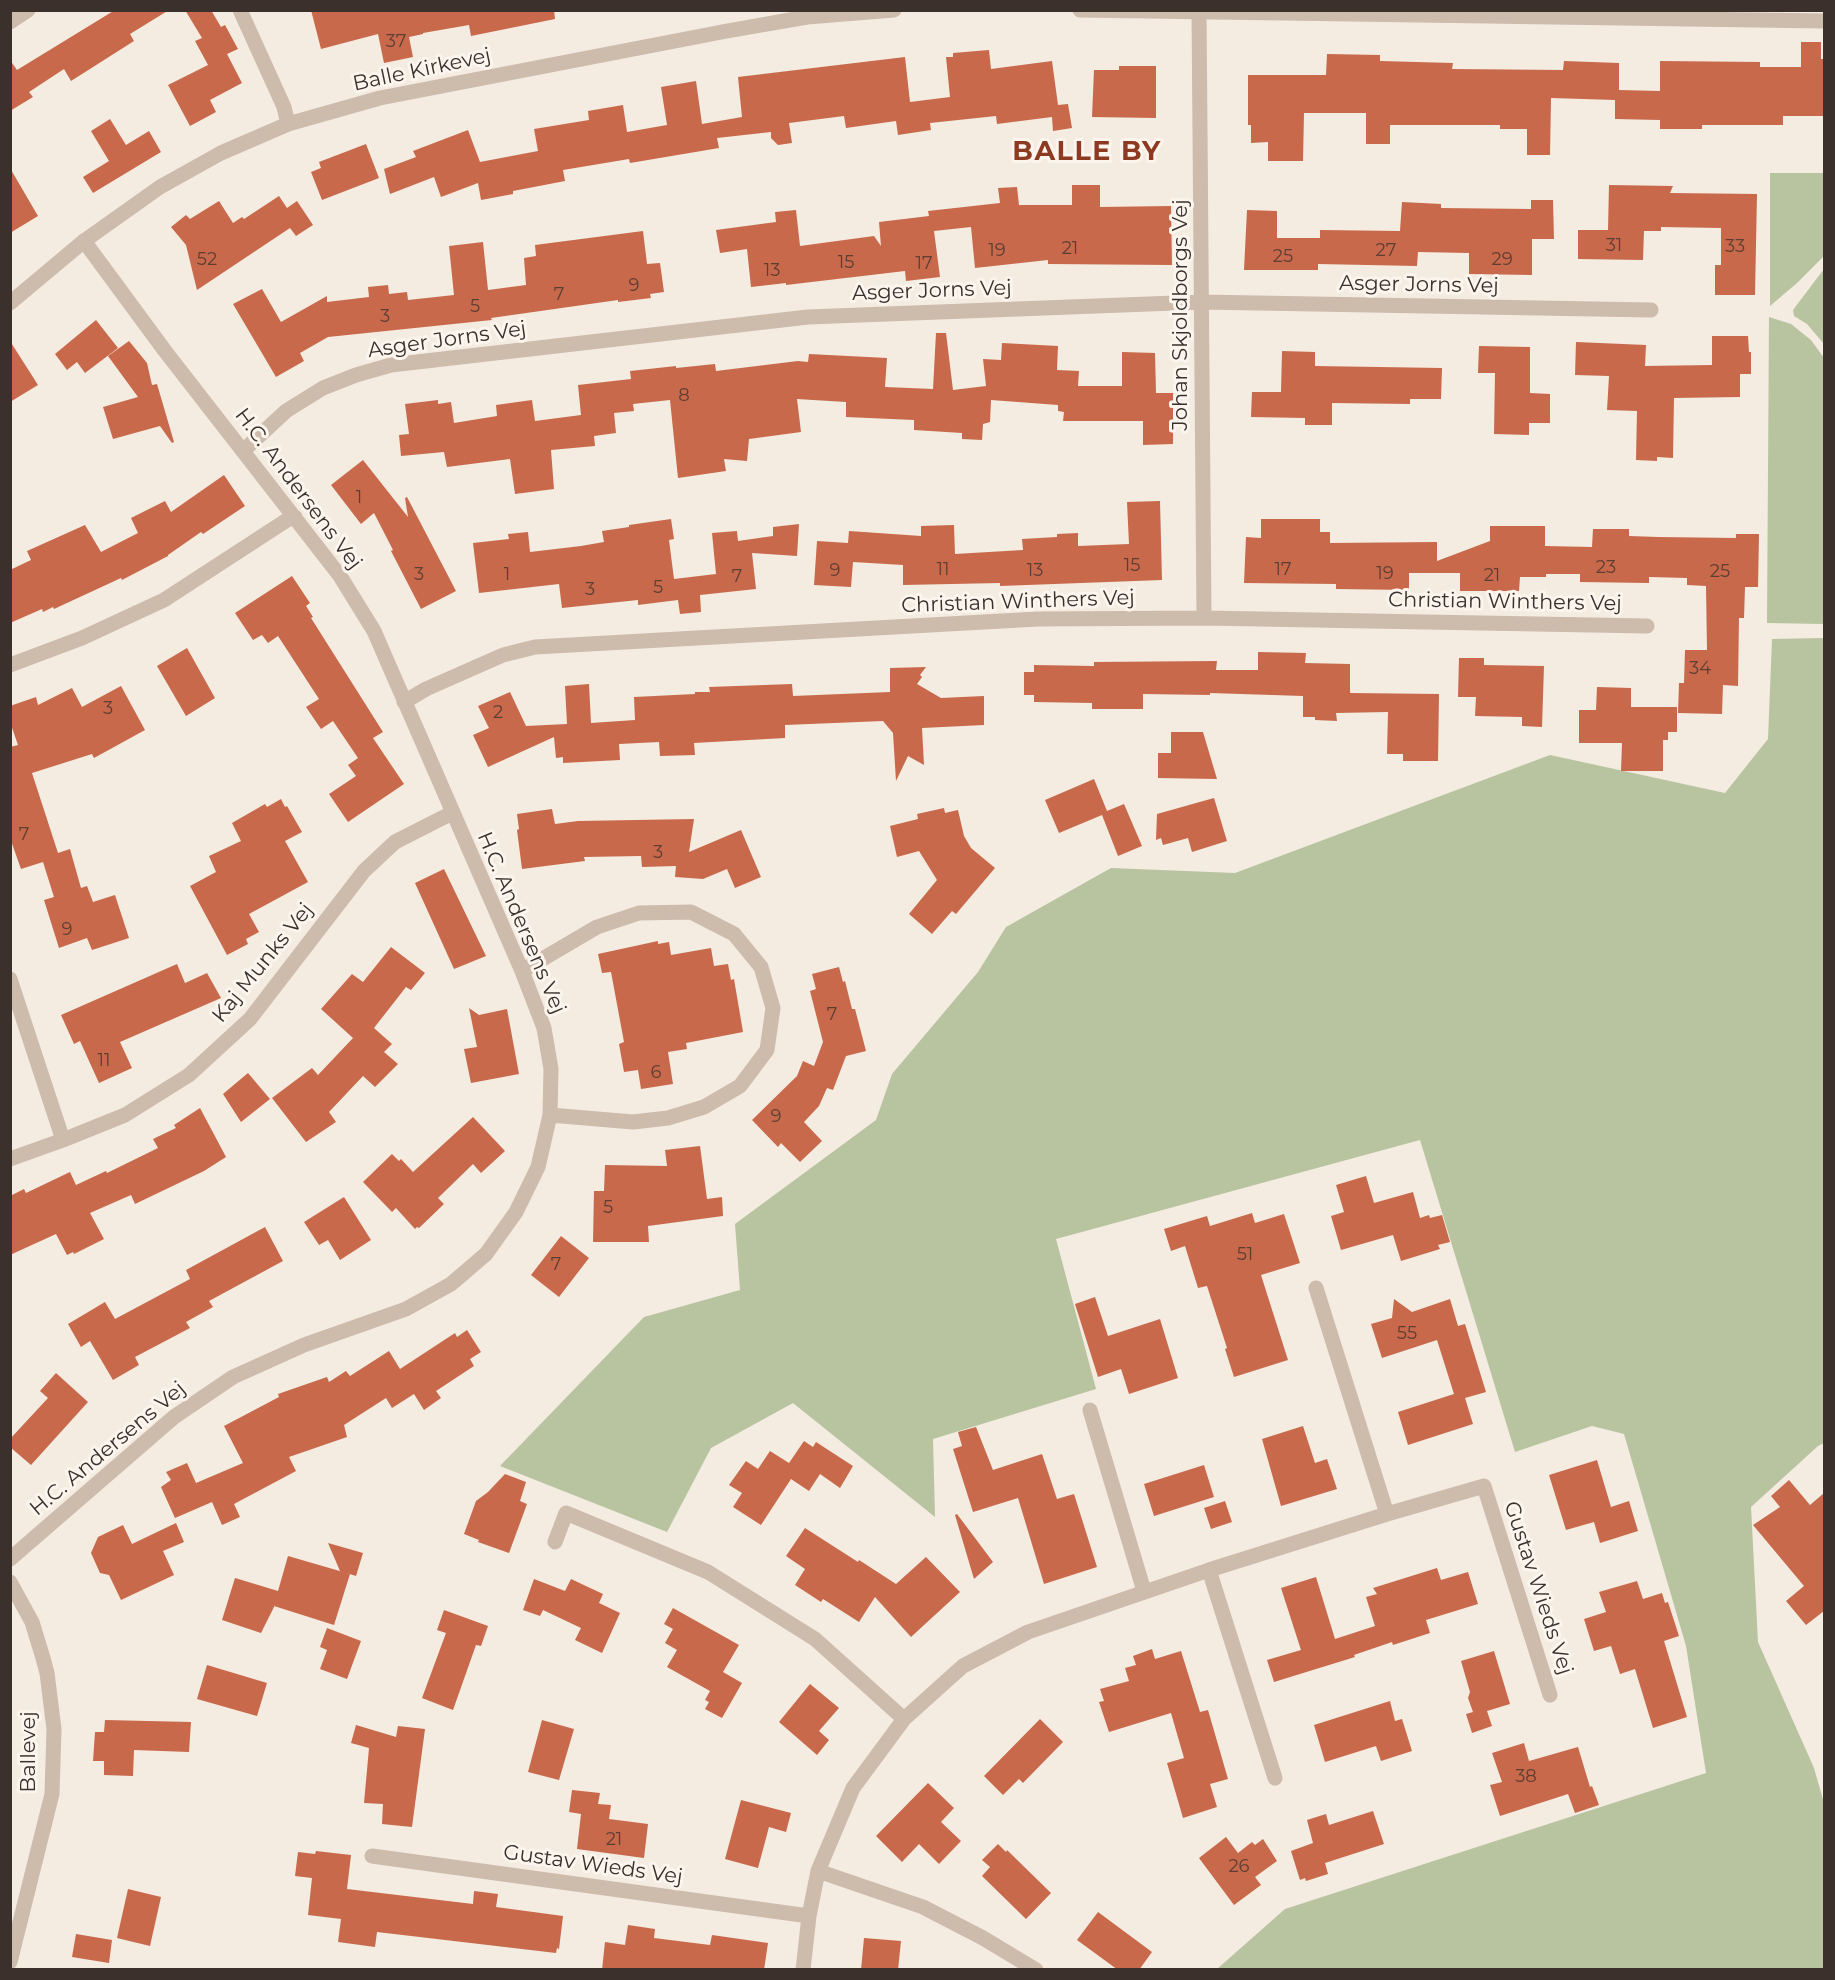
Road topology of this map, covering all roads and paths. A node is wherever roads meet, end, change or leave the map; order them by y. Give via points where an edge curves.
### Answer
1 (28, 10) edge
2 (240, 10) edge
3 (894, 10) edge
4 (1080, 10) edge
5 (874, 11) edge
6 (1199, 11) edge
7 (1540, 14) edge
8 (1824, 21) edge
9 (10, 22) edge
10 (288, 124) junction
11 (84, 242) junction
12 (1202, 302) junction
13 (10, 303) edge
14 (1651, 310) dead end
15 (243, 451) junction
16 (295, 518) junction
17 (1204, 618) junction
18 (1647, 626) dead end
19 (10, 665) edge
20 (404, 702) junction
21 (452, 813) junction
22 (522, 971) junction
23 (10, 979) edge
24 (550, 1115) junction
25 (63, 1140) junction
26 (10, 1159) edge
27 (1316, 1288) dead end
28 (1089, 1410) dead end
29 (1387, 1514) junction
30 (555, 1542) dead end
31 (10, 1559) edge
32 (1209, 1570) junction
33 (10, 1582) edge
34 (1144, 1591) junction
35 (1550, 1695) dead end
36 (904, 1719) junction
37 (1275, 1778) dead end
38 (372, 1856) dead end
39 (818, 1870) junction
40 (809, 1916) junction
41 (10, 1962) edge
42 (803, 1970) edge
43 (1036, 1970) edge

1 - 9 street
2 - 10 street
3 - 5 street, Balle Kirkevej
4 - 6 street
5 - 10 street, Balle Kirkevej via 727,30 380,98
6 - 7 street
6 - 12 street, Johan Skjoldborgs Vej
7 - 8 street
10 - 11 street, Balle Kirkevej via 220,153 160,187
11 - 13 street, Balle Kirkevej
11 - 15 street, H.C. Andersens Vej
12 - 14 street, Asger Jorns Vej
12 - 15 street, Asger Jorns Vej via 808,317 392,365 323,388 286,411
12 - 17 street, Johan Skjoldborgs Vej
15 - 16 street, H.C. Andersens Vej
16 - 19 street via 164,600 82,638
16 - 20 street, H.C. Andersens Vej via 340,576 374,631
17 - 18 street, Christian Winthers Vej
17 - 20 street, Christian Winthers Vej via 1038,619 535,647 503,655
20 - 21 street, H.C. Andersens Vej
21 - 22 street, H.C. Andersens Vej
21 - 25 street, Kaj Munks Vej via 395,842 364,871 250,1019 189,1075 125,1115
22 - 24 street, H.C. Andersens Vej via 544,1028 552,1069
22 - 24 street via 597,927 639,913 691,912 734,934 760,966 773,1008 766,1050 740,1086 704,1107 668,1118 633,1122
23 - 25 street
24 - 31 street, H.C. Andersens Vej via 538,1167 516,1212 486,1254 451,1284 406,1309 304,1345 233,1377 174,1417
25 - 26 street, Kaj Munks Vej
27 - 29 street
28 - 34 street
29 - 32 street, Gustav Wieds Vej
29 - 35 street, Gustav Wieds Vej via 1484,1486
30 - 36 street via 566,1513 708,1572 815,1639
32 - 34 street, Gustav Wieds Vej
32 - 37 street
33 - 41 street, Ballevej via 32,1622 43,1658 54,1728 52,1794
34 - 36 street, Gustav Wieds Vej via 1028,1632 963,1666
36 - 39 street, Gustav Wieds Vej via 853,1788
38 - 40 street, Gustav Wieds Vej
39 - 40 street, Gustav Wieds Vej
39 - 43 street via 923,1907
40 - 42 street, Gustav Wieds Vej

